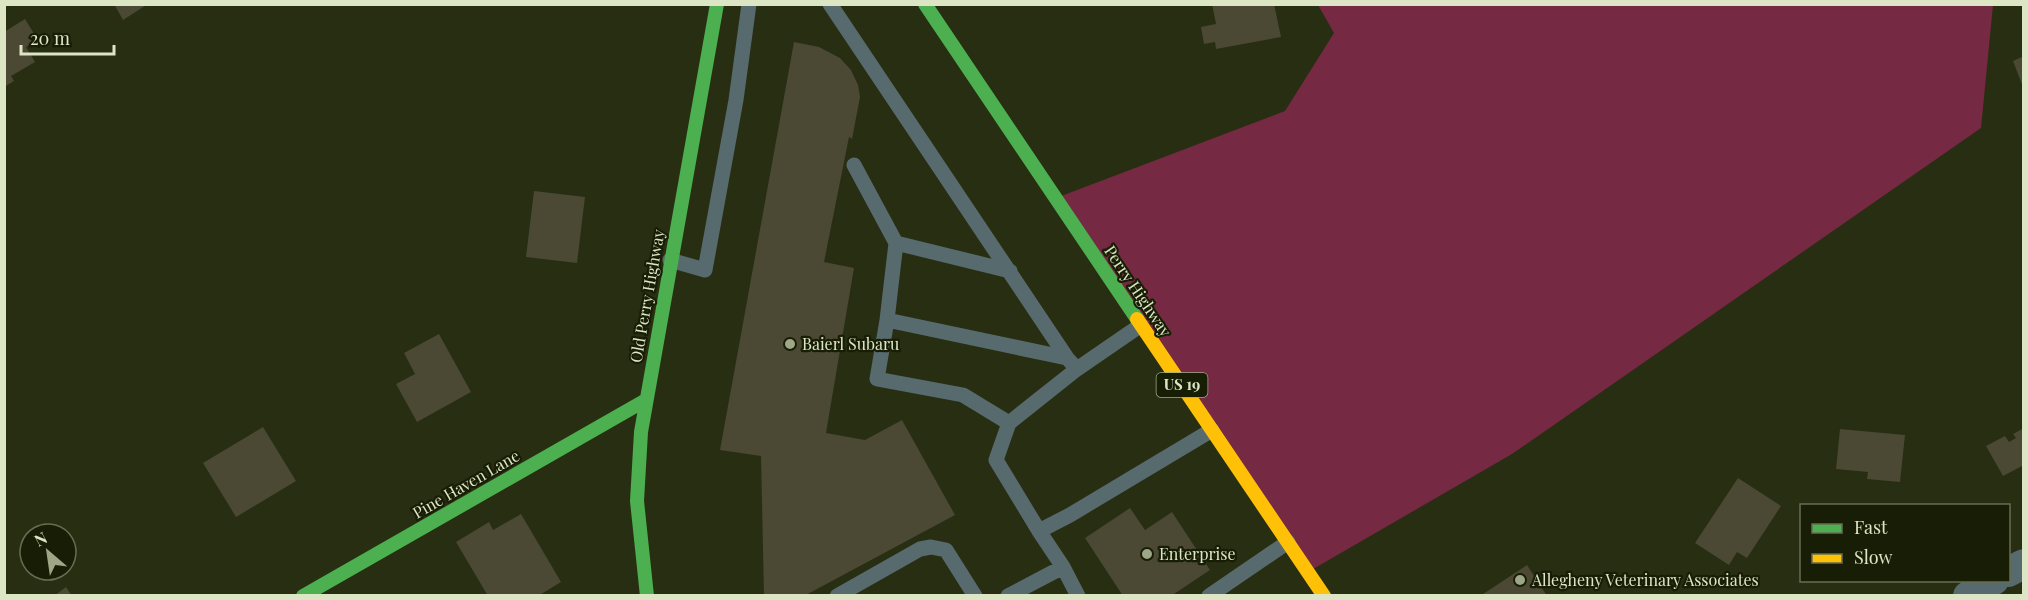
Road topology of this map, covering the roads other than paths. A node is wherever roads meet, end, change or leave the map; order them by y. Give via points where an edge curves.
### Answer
1 (717, 4) edge
2 (749, 4) edge
3 (830, 4) edge
4 (925, 4) edge
5 (854, 165) dead end
6 (896, 243) junction
7 (670, 260) junction
8 (1010, 271) junction
9 (887, 320) junction
10 (1141, 325) junction
11 (1072, 363) junction
12 (646, 400) junction
13 (1009, 423) junction
14 (1212, 430) junction
15 (1039, 531) junction
16 (1288, 542) junction
17 (2024, 564) edge
18 (1063, 567) junction
19 (2010, 571) edge
20 (1991, 582) edge
21 (303, 596) edge
22 (647, 596) edge
23 (837, 596) edge
24 (975, 596) edge
25 (1008, 596) edge
26 (1078, 596) edge
27 (1209, 596) edge
28 (1324, 596) edge
29 (1968, 596) edge

1 - 7 street, Old Perry Highway
2 - 7 lane via 705,270
3 - 8 lane
4 - 10 street, Perry Highway / US 19
5 - 6 lane
6 - 8 lane
6 - 9 lane
7 - 12 street, Old Perry Highway
8 - 11 lane
9 - 11 lane
9 - 13 lane via 877,379 963,394
10 - 11 lane
10 - 14 street, Perry Highway / US 19
11 - 13 lane
12 - 21 street, Pine Haven Lane
12 - 22 street, Old Perry Highway via 637,501
13 - 15 lane via 996,460
14 - 15 lane
14 - 16 street, Perry Highway / US 19
15 - 18 lane
16 - 27 lane
16 - 28 street, Perry Highway / US 19
17 - 19 street
18 - 25 lane
18 - 26 lane
20 - 29 street
23 - 24 lane via 920,549 931,547 946,550

